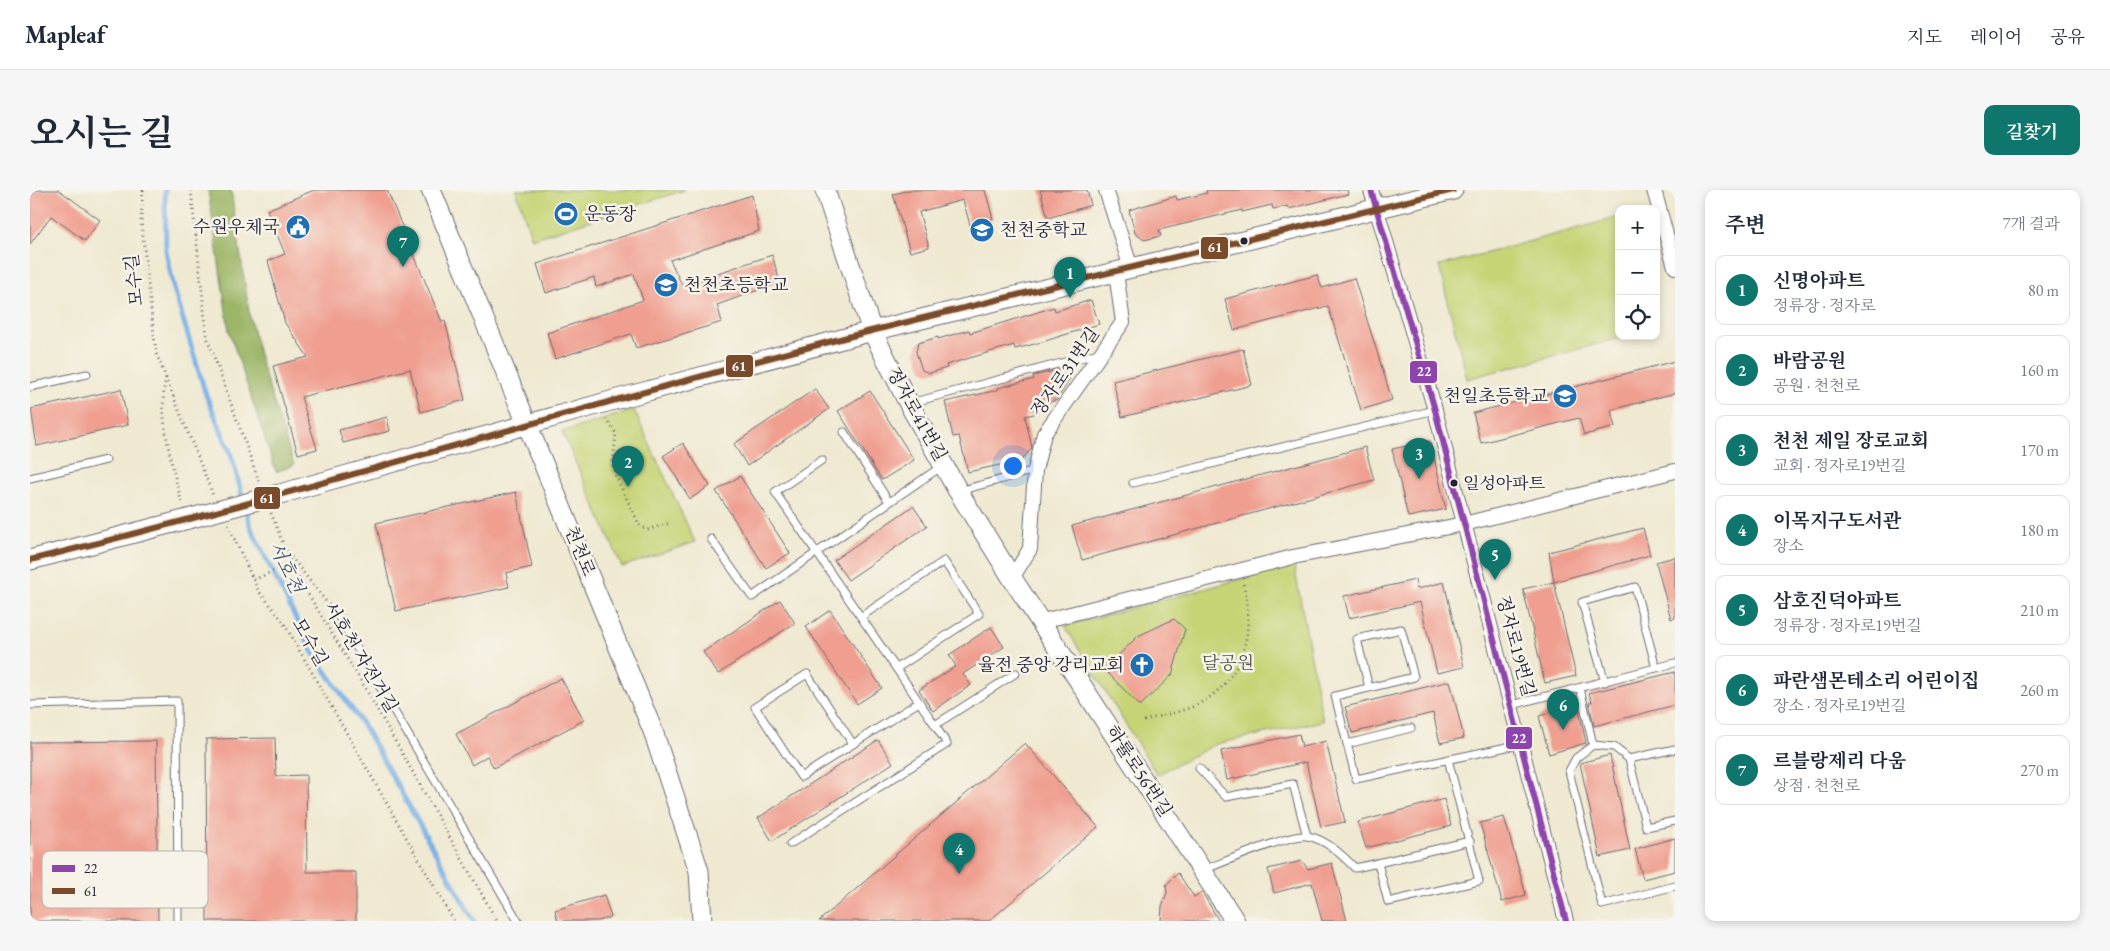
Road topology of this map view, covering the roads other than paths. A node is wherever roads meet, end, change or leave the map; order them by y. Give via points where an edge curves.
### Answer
1 (431, 190) edge
2 (825, 190) edge
3 (1106, 190) edge
4 (1370, 190) edge
5 (1453, 190) edge
6 (1654, 190) edge
7 (1377, 209) junction
8 (1670, 231) edge
9 (1675, 267) edge
10 (1123, 270) junction
11 (872, 331) junction
12 (1101, 353) junction
13 (87, 374) dead end
14 (30, 387) edge
15 (909, 404) junction
16 (1435, 410) junction
17 (529, 426) junction
18 (844, 432) dead end
19 (106, 460) dead end
20 (822, 460) dead end
21 (945, 464) junction
22 (1035, 470) junction
23 (1675, 471) edge
24 (30, 478) edge
25 (1134, 483) dead end
26 (958, 491) junction
27 (889, 502) junction
28 (1464, 524) junction
29 (711, 539) dead end
30 (818, 551) junction
31 (30, 560) edge
32 (1012, 578) junction
33 (338, 616) road end
34 (862, 616) junction
35 (1043, 621) junction
36 (1675, 663) edge
37 (897, 668) junction
38 (1656, 668) junction
39 (1016, 673) dead end
40 (1605, 682) junction
41 (1369, 688) junction
42 (1580, 688) junction
43 (919, 702) junction
44 (30, 705) edge
45 (1512, 705) junction
46 (935, 725) junction
47 (1411, 728) dead end
48 (853, 744) junction
49 (1347, 744) junction
50 (1522, 744) junction
51 (1594, 745) junction
52 (1675, 749) edge
53 (1448, 759) junction
54 (1629, 759) junction
55 (1199, 768) dead end
56 (1675, 821) edge
57 (1307, 836) junction
58 (1470, 841) junction
59 (790, 844) dead end
60 (178, 851) edge
61 (1378, 863) junction
62 (1202, 870) junction
63 (1675, 886) edge
64 (178, 908) edge
65 (178, 921) edge
66 (518, 921) edge
67 (702, 921) edge
68 (1235, 921) edge
69 (1566, 921) edge

1 - 17 street, 천천로
2 - 11 street, 정자로41번길
3 - 10 street, 정자로31번길
4 - 7 street, 정자로19번길
5 - 7 street
6 - 8 street
7 - 10 street
7 - 16 street, 정자로19번길
8 - 9 street
10 - 11 street
10 - 12 street, 정자로31번길 via 1123,322
11 - 15 street, 정자로41번길
11 - 17 street
12 - 15 lane
12 - 22 street, 정자로31번길 via 1044,434
13 - 14 lane
15 - 21 street, 정자로41번길
16 - 25 lane
16 - 28 street, 정자로19번길
17 - 31 street, bridge
17 - 67 street, 천천로 via 653,731 699,871
18 - 27 lane
19 - 24 lane
20 - 30 lane via 775,492
21 - 26 street, 정자로41번길
21 - 27 lane
22 - 26 lane
22 - 32 street, 정자로31번길 via 1030,549
23 - 28 street
26 - 32 street, 정자로41번길
27 - 30 lane
28 - 35 street via 1293,557
28 - 45 street, 정자로19번길
29 - 30 lane via 752,597
30 - 34 lane
32 - 35 street, 정자로41번길
33 - 66 lane
34 - 37 lane
34 - 37 lane via 944,561 979,614
35 - 62 street, 하률로56번길
36 - 38 lane
37 - 43 lane
38 - 40 lane
38 - 40 lane via 1636,587 1582,602
39 - 46 lane
40 - 42 lane
41 - 41 lane via 1414,677 1402,629 1356,639
41 - 49 lane via 1335,696
42 - 45 lane
42 - 51 lane
43 - 46 lane
43 - 48 lane
44 - 60 lane via 177,701
45 - 50 street, 정자로19번길
46 - 59 lane via 948,744
47 - 49 lane
48 - 48 lane via 807,674 755,707 801,777
49 - 53 lane via 1356,779
50 - 53 lane
50 - 69 street, 정자로19번길
51 - 54 lane via 1614,747
51 - 63 lane via 1576,758 1569,771 1602,905
52 - 54 lane
53 - 58 lane
54 - 56 lane via 1646,827
55 - 57 lane via 1226,797 1293,784
57 - 61 lane via 1335,848 1356,868
57 - 62 lane via 1265,846
58 - 61 lane
58 - 61 lane via 1479,881 1388,902
62 - 68 street, 하률로56번길
64 - 65 lane

